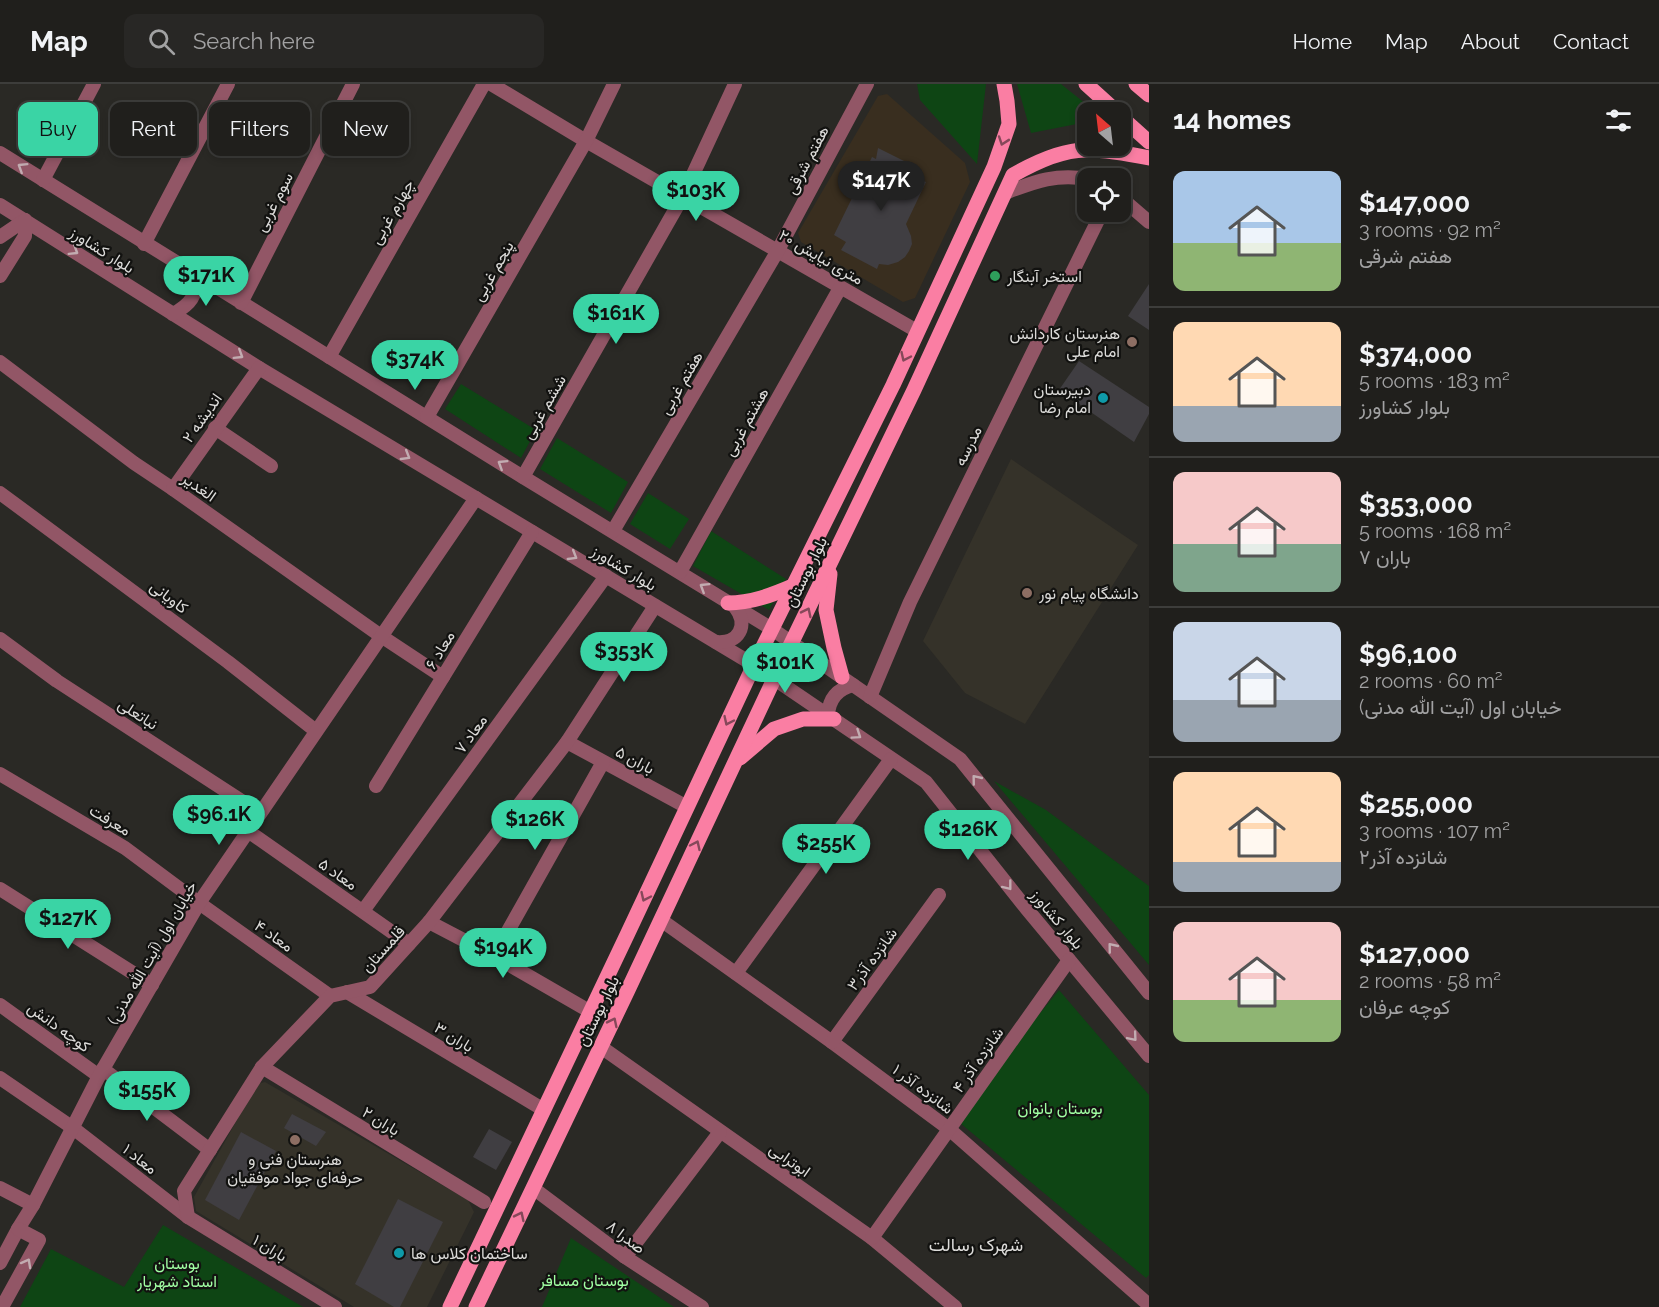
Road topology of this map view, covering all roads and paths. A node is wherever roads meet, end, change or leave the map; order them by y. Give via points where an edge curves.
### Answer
1 (94, 84) edge
2 (228, 84) edge
3 (353, 84) edge
4 (484, 84) edge
5 (491, 84) edge
6 (614, 84) edge
7 (735, 84) edge
8 (867, 84) edge
9 (1004, 84) edge
10 (1086, 84) edge
11 (1136, 84) edge
12 (1149, 95) edge
13 (1106, 102) edge
14 (1131, 126) edge
15 (586, 141) junction
16 (1149, 142) edge
17 (0, 153) edge
18 (1149, 158) edge
19 (994, 167) junction
20 (1013, 175) junction
21 (1077, 178) edge
22 (43, 180) junction
23 (1005, 193) junction
24 (683, 196) junction
25 (0, 205) edge
26 (1131, 206) edge
27 (24, 220) junction
28 (1097, 222) edge
29 (1149, 222) edge
30 (0, 237) edge
31 (144, 244) junction
32 (777, 252) junction
33 (196, 275) junction
34 (0, 276) edge
35 (840, 288) junction
36 (241, 303) junction
37 (173, 314) junction
38 (918, 331) junction
39 (329, 357) junction
40 (0, 362) edge
41 (259, 368) junction
42 (428, 417) junction
43 (215, 428) junction
44 (272, 466) dead end
45 (523, 477) junction
46 (173, 489) junction
47 (0, 493) edge
48 (476, 498) junction
49 (614, 531) junction
50 (532, 532) junction
51 (831, 562) junction
52 (680, 573) junction
53 (606, 576) junction
54 (793, 586) junction
55 (732, 605) junction
56 (656, 606) junction
57 (772, 629) junction
58 (381, 636) junction
59 (0, 639) edge
60 (716, 642) junction
61 (792, 643) junction
62 (754, 665) junction
63 (443, 677) junction
64 (774, 679) junction
65 (848, 681) junction
66 (870, 697) junction
67 (831, 717) junction
68 (316, 731) junction
69 (567, 742) junction
70 (891, 759) junction
71 (603, 762) junction
72 (735, 762) junction
73 (0, 774) edge
74 (376, 786) dead end
75 (687, 807) junction
76 (260, 813) junction
77 (248, 831) junction
78 (0, 889) edge
79 (939, 895) dead end
80 (199, 903) junction
81 (363, 911) junction
82 (661, 920) junction
83 (429, 922) junction
84 (410, 944) junction
85 (494, 956) junction
86 (1069, 960) junction
87 (736, 973) junction
88 (605, 981) junction
89 (152, 984) junction
90 (347, 992) junction
91 (627, 992) junction
92 (1149, 993) edge
93 (330, 996) junction
94 (0, 1005) edge
95 (591, 1012) junction
96 (832, 1042) junction
97 (601, 1047) junction
98 (1149, 1056) edge
99 (262, 1067) junction
100 (101, 1073) junction
101 (0, 1078) edge
102 (544, 1110) junction
103 (73, 1128) junction
104 (949, 1129) junction
105 (720, 1132) junction
106 (210, 1149) junction
107 (0, 1188) edge
108 (533, 1188) junction
109 (484, 1202) dead end
110 (33, 1205) junction
111 (188, 1217) junction
112 (18, 1229) junction
113 (872, 1238) junction
114 (625, 1257) junction
115 (0, 1263) edge
116 (700, 1306) edge
117 (1148, 1306) edge
118 (2, 1307) edge
119 (335, 1307) edge
120 (450, 1307) edge
121 (476, 1307) edge
122 (955, 1307) edge

1 - 22 street
2 - 31 street
3 - 36 street, سوم غربی
4 - 39 street, چهارم غربی
5 - 15 street, ۲۰ متری نیایش
6 - 15 street, پنجم غربی
7 - 24 street, ششم غربی
8 - 32 street, هفتم شرقی
9 -> 19 main road, بلوار بوستان via 1009,124
10 - 13 main road
11 - 12 main road
14 - 16 main road
15 - 24 street, ۲۰ متری نیایش
15 - 42 street, پنجم غربی
22 -> 17 street, بلوار کشاورز
18 - 20 main road via 1086,149 1031,164
19 - 20 main road via 1001,163 1009,165
19 - 38 main road, بلوار بوستان
20 - 23 main road, بلوار بوستان
21 - 23 street via 1051,178
22 - 31 street, بلوار کشاورز
23 - 51 main road, بلوار بوستان
24 - 32 street, ۲۰ متری نیایش
24 - 45 street, ششم غربی
25 - 27 street, بلوار کشاورز
26 - 29 street
27 - 30 street
27 - 34 street via 25,236
27 -> 37 street, بلوار کشاورز
28 - 66 street, مدرسه via 910,602
31 - 33 street, بلوار کشاورز
32 - 35 street, ۲۰ متری نیایش
32 - 49 street, هفتم غربی
33 - 36 street, بلوار کشاورز
33 - 37 street via 192,299
35 - 38 street, ۲۰ متری نیایش
35 - 52 street, هشتم غربی
36 - 39 street, بلوار کشاورز
37 -> 41 street, بلوار کشاورز
38 -> 54 main road, بلوار بوستان
39 - 42 street, بلوار کشاورز
40 - 46 street, الغدیر
41 - 43 street, اندیشه ۲
41 -> 48 street, بلوار کشاورز
45 -> 42 street, بلوار کشاورز
43 - 44 street
43 - 46 street, اندیشه ۲
45 - 49 street, بلوار کشاورز
46 - 58 street, الغدیر
47 - 68 street, کاویانی
48 - 50 street, بلوار کشاورز
48 - 58 street, خیابان اول (آیت الله مدنی)
49 - 52 street, بلوار کشاورز
50 -> 53 street, بلوار کشاورز
50 - 63 street, معاد ۶
61 -> 51 main road, بلوار بوستان
51 - 65 main road via 826,610 834,648
55 -> 52 street, بلوار کشاورز
53 - 56 street, بلوار کشاورز
53 - 81 street, معاد ۷
54 - 55 main road
54 - 57 main road, بلوار بوستان
55 - 57 street, بلوار کشاورز
55 - 60 street via 740,614 741,629 731,640
56 - 60 street, بلوار کشاورز
56 - 69 street, قلمستان
57 - 61 street, بلوار کشاورز
57 - 62 main road, بلوار بوستان
58 - 63 street, الغدیر
58 - 68 street, خیابان اول (آیت الله مدنی)
59 - 76 street, نباتعلی via 57,681
60 - 62 street, بلوار کشاورز
61 - 64 main road, بلوار بوستان
61 - 65 street, بلوار کشاورز
62 - 64 street, بلوار کشاورز
62 -> 75 main road, بلوار بوستان
63 - 74 street, معاد ۶
64 - 67 street, بلوار کشاورز
64 - 72 main road, بلوار بوستان
65 - 66 street, بلوار کشاورز
65 - 67 street via 832,698
92 -> 66 street, بلوار کشاورز via 960,759
67 -> 70 street, بلوار کشاورز
67 - 72 main road via 802,718 774,729
68 - 76 street, خیابان اول (آیت الله مدنی)
69 - 71 street, باران ۵
69 - 83 street, قلمستان
70 -> 86 street, بلوار کشاورز via 926,782
70 - 87 street
71 - 75 street, باران ۵
71 - 85 street
82 -> 72 main road, بلوار بوستان
73 - 80 street, معرفت via 125,848
75 -> 88 main road, بلوار بوستان
76 - 77 street, خیابان اول (آیت الله مدنی)
77 - 80 street, خیابان اول (آیت الله مدنی)
77 - 81 street, معاد ۵
78 - 89 street
79 - 96 street, شانزده آذر۳
80 - 89 street, خیابان اول (آیت الله مدنی)
80 - 93 street, معاد ۴
81 - 84 street, معاد ۵
82 - 87 street, شانزده آذر ۱
82 - 91 main road, بلوار بوستان
83 - 84 street, قلمستان
83 - 85 street
84 - 90 street, قلمستان via 370,987
85 - 95 street
86 -> 98 street, بلوار کشاورز
86 - 104 street, شانزده آذر ۴
87 - 96 street, شانزده آذر ۱
88 - 91 main road
88 - 95 main road, بلوار بوستان
89 - 100 street, خیابان اول (آیت الله مدنی)
90 - 93 street, قلمستان
90 - 102 street, باران ۳
97 -> 91 main road, بلوار بوستان
93 - 99 street
94 - 100 street, کوچه دانش
95 - 102 main road, بلوار بوستان
96 - 104 street, شانزده آذر ۱
97 - 105 street, ابوترابی
97 - 108 main road, بلوار بوستان
99 - 106 street
99 - 109 street, باران ۲
100 - 103 street, خیابان اول (آیت الله مدنی)
100 - 106 street, کوچه دانش
101 - 103 street, معاد ۱
102 - 120 main road, بلوار بوستان
103 - 110 street, خیابان اول (آیت الله مدنی)
103 - 111 street, معاد ۱
104 - 113 street, شانزده آذر ۴
104 - 117 street, شانزده آذر ۱
105 - 113 street, ابوترابی
105 - 114 street
106 - 111 street via 184,1191
107 - 110 street
108 - 114 street, صدرا ۸
121 -> 108 main road, بلوار بوستان
110 - 112 street, خیابان اول (آیت الله مدنی)
111 - 119 street, باران ۱
112 - 115 street, خیابان اول (آیت الله مدنی)
118 -> 112 street via 39,1240
113 - 122 street, ابوترابی
114 - 116 street, صدرا ۸

